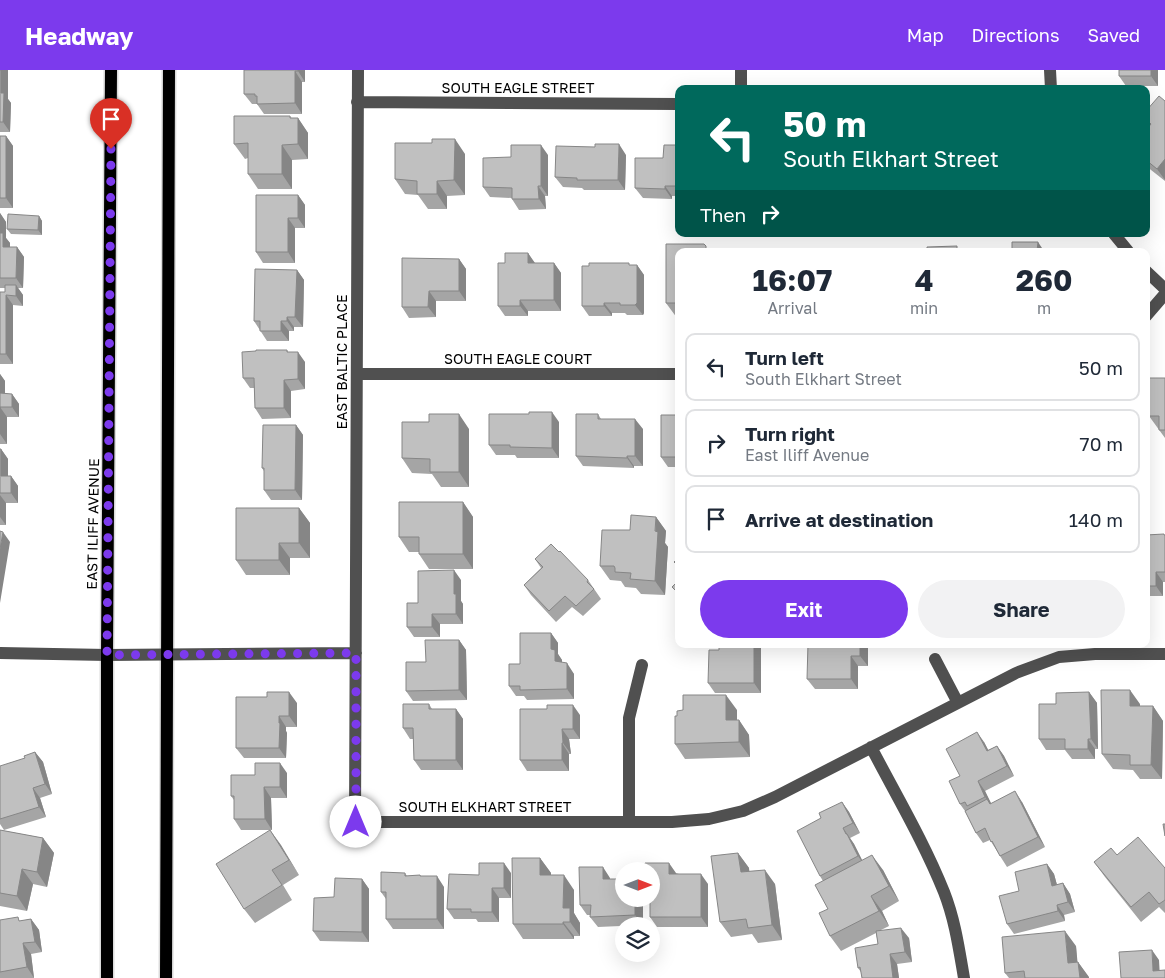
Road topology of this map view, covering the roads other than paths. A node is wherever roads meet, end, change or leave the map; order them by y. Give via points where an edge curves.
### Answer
1 (111, 70) edge
2 (169, 70) edge
3 (358, 70) edge
4 (741, 70) edge
5 (1050, 70) edge
6 (741, 85) edge
7 (1051, 85) edge
8 (358, 102) junction
9 (675, 104) edge
10 (1116, 237) edge
11 (1126, 248) edge
12 (1150, 275) edge
13 (1165, 289) edge
14 (1165, 294) edge
15 (1150, 311) edge
16 (357, 374) junction
17 (675, 374) edge
18 (0, 652) edge
19 (356, 653) junction
20 (166, 654) junction
21 (1165, 654) edge
22 (107, 655) junction
23 (935, 659) dead end
24 (642, 665) dead end
25 (958, 703) junction
26 (871, 748) junction
27 (629, 822) junction
28 (107, 978) edge
29 (166, 978) edge
30 (964, 978) edge

1 - 22 main road, EAST ILIFF AVENUE
2 - 20 main road
3 - 8 street, EAST BALTIC PLACE
4 - 6 street
5 - 7 street
8 - 9 street, SOUTH EAGLE STREET
8 - 16 street, EAST BALTIC PLACE
10 - 11 street
12 - 13 street
14 - 15 street
16 - 17 street, SOUTH EAGLE COURT
16 - 19 street, EAST BALTIC PLACE
18 - 22 street
19 - 20 street
19 - 27 street, SOUTH ELKHART STREET via 356,822
20 - 22 street
20 - 29 main road
21 - 25 street, SOUTH ELKHART STREET via 1060,657 1016,673
22 - 28 main road, EAST ILIFF AVENUE
23 - 25 street
24 - 27 street via 629,718
25 - 26 street, SOUTH ELKHART STREET
26 - 27 street, SOUTH ELKHART STREET via 743,811 709,820
26 - 30 street via 944,893 955,927

